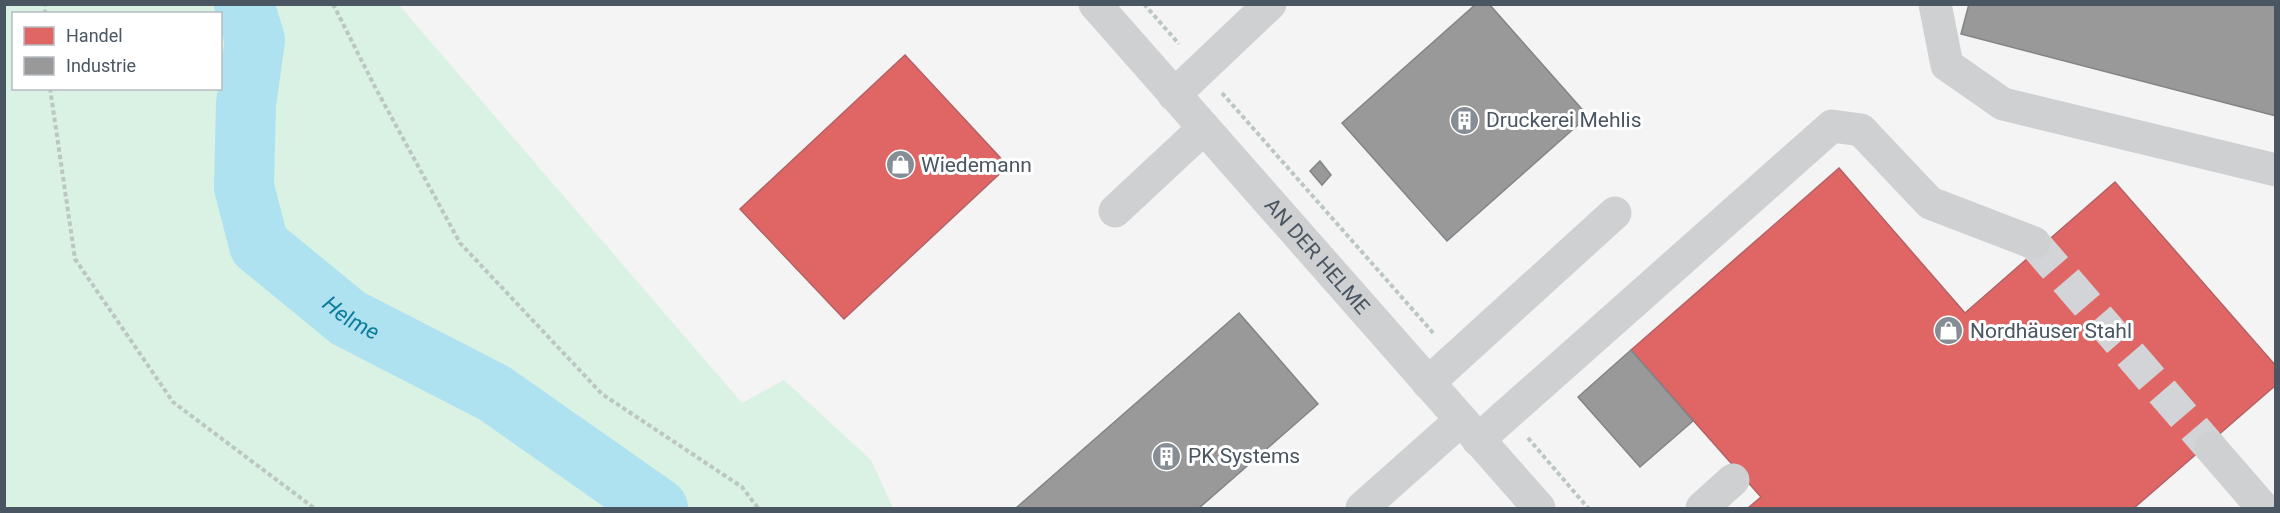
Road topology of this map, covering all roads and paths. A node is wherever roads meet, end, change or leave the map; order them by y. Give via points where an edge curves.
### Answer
1 (333, 4) edge
2 (1095, 4) edge
3 (1144, 4) edge
4 (1270, 4) edge
5 (1935, 4) edge
6 (1201, 69) junction
7 (50, 90) edge
8 (1174, 94) junction
9 (1204, 129) junction
10 (2276, 170) edge
11 (1115, 211) dead end
12 (1616, 213) dead end
13 (2034, 243) tunnel mouth
14 (1456, 358) junction
15 (1428, 383) junction
16 (1507, 414) junction
17 (1470, 430) junction
18 (2211, 448) tunnel mouth
19 (1733, 480) dead end
20 (314, 508) edge
21 (758, 508) edge
22 (1362, 508) edge
23 (1539, 508) edge
24 (1588, 508) edge
25 (1702, 508) edge
26 (2263, 508) edge

1 - 21 path via 460,243 602,394 742,488
2 - 8 street, AN DER HELME
3 - 6 path
4 - 6 street
5 - 10 street via 1947,65 2003,105
6 - 8 street
6 - 14 path
7 - 20 path via 75,259 173,402
8 - 9 street, AN DER HELME
9 - 11 street
9 - 15 street, AN DER HELME
12 - 14 street
13 - 16 street via 1930,203 1861,130 1832,126
14 - 15 street
15 - 17 street, AN DER HELME
16 - 17 street
16 - 24 path
17 - 22 street
17 - 23 street, AN DER HELME
18 - 26 street
19 - 25 street

